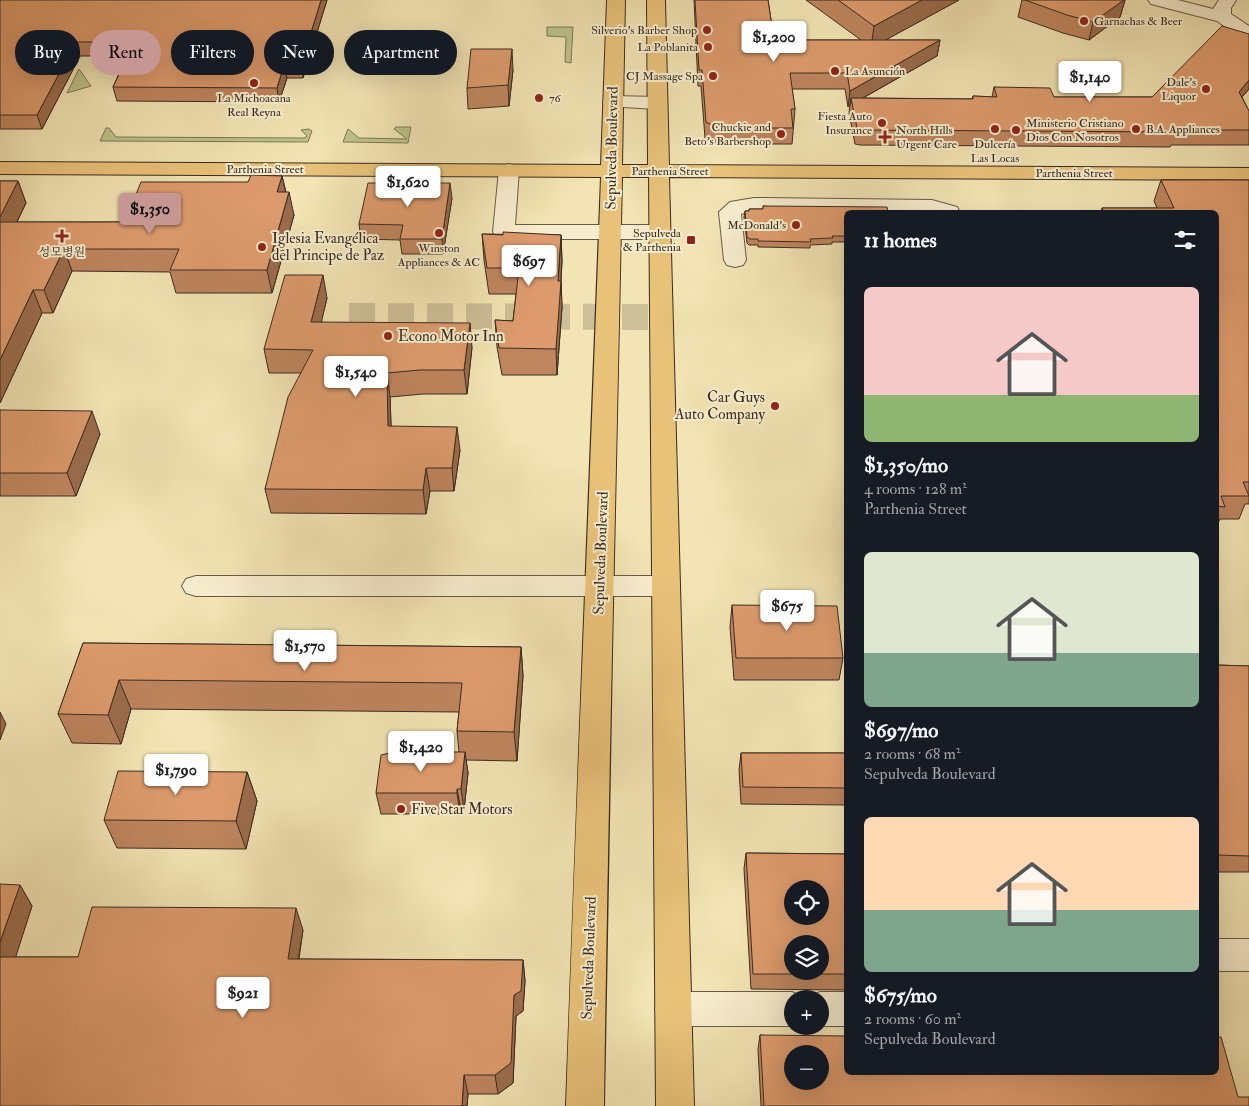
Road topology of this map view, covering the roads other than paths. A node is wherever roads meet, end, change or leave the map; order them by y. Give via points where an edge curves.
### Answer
1 (616, 0) edge
2 (656, 0) edge
3 (1157, 0) edge
4 (1231, 0) edge
5 (1223, 17) junction
6 (1249, 32) edge
7 (613, 102) junction
8 (657, 103) junction
9 (0, 168) edge
10 (509, 170) junction
11 (612, 170) junction
12 (658, 170) junction
13 (1249, 174) edge
14 (943, 210) edge
15 (610, 232) junction
16 (659, 232) junction
17 (735, 260) dead end
18 (196, 586) dead end
19 (600, 586) junction
20 (666, 586) junction
21 (1219, 955) edge
22 (1249, 955) edge
23 (673, 1009) junction
24 (784, 1009) edge
25 (829, 1009) edge
26 (844, 1009) edge
27 (585, 1106) edge
28 (675, 1106) edge

1 - 7 main road, Sepulveda Boulevard
2 - 8 main road
3 - 5 street
4 - 5 street via 1221,7
5 - 6 street
7 - 8 street
7 - 11 main road, Sepulveda Boulevard
8 - 12 main road
9 - 10 main road, Parthenia Street
10 - 11 main road, Parthenia Street
10 - 15 street via 504,232
11 - 12 main road, Parthenia Street
11 - 15 main road, Sepulveda Boulevard
12 - 13 main road, Parthenia Street
12 - 16 main road
14 - 17 street via 932,206 754,204 738,207 730,212
15 - 16 street
15 - 19 main road, Sepulveda Boulevard
16 - 20 main road
18 - 19 street
19 - 20 street
19 - 27 main road, Sepulveda Boulevard
20 - 23 main road
21 - 22 street
23 - 24 street
23 - 28 main road
25 - 26 street

